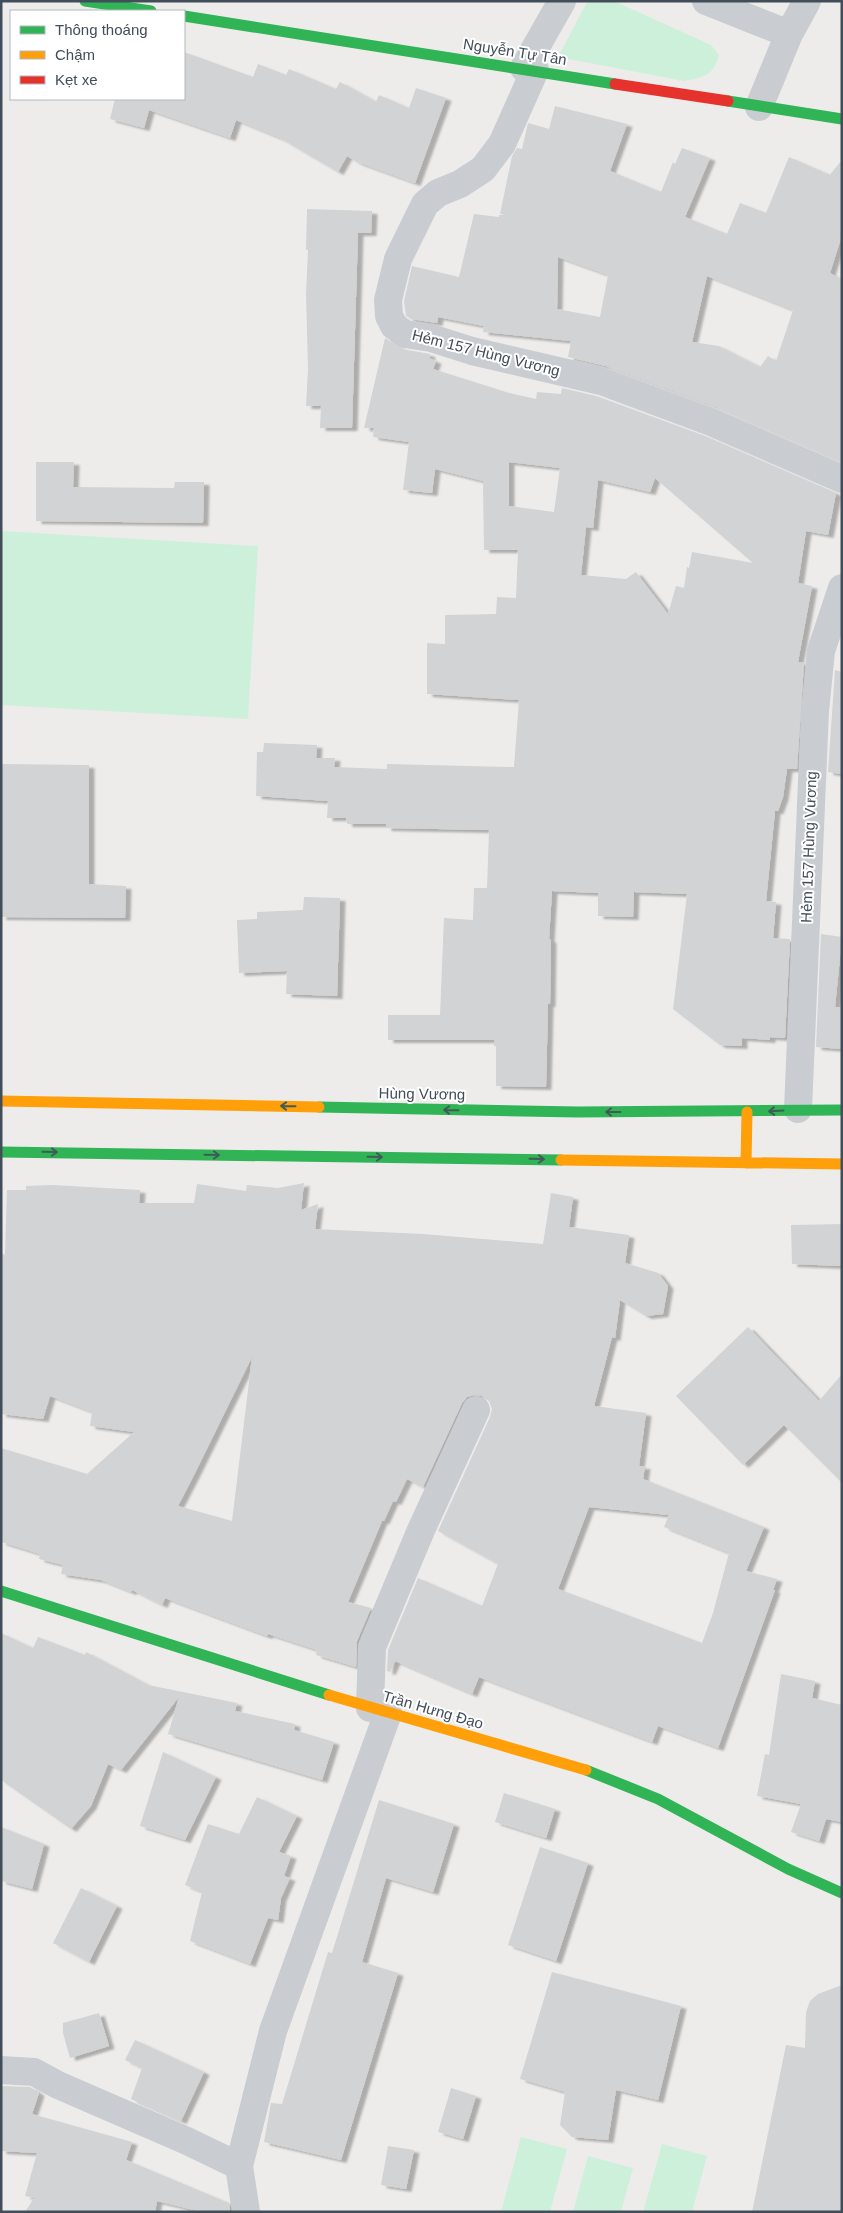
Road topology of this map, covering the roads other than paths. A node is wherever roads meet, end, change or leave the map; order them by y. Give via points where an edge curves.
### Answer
1 (85, 1) edge
2 (562, 1) edge
3 (706, 1) edge
4 (807, 1) edge
5 (144, 10) edge
6 (185, 16) edge
7 (789, 34) junction
8 (530, 69) junction
9 (759, 107) junction
10 (842, 119) edge
11 (842, 479) edge
12 (842, 588) edge
13 (1, 1100) edge
14 (798, 1109) junction
15 (842, 1110) edge
16 (747, 1112) junction
17 (1, 1152) edge
18 (746, 1162) junction
19 (842, 1164) edge
20 (476, 1410) dead end
21 (1, 1590) edge
22 (379, 1710) junction
23 (842, 1893) edge
24 (1, 2070) edge
25 (239, 2166) junction
26 (246, 2212) edge

1 - 5 main road
2 - 8 street, Hẻm 157 Hùng Vương
3 - 7 street
4 - 7 street
6 - 8 main road, Nguyễn Tự Tân
7 - 9 street
8 - 9 main road, Nguyễn Tự Tân
8 - 11 street, Hẻm 157 Hùng Vương via 502,144 483,168 425,204 398,259 388,300 389,316 394,326 405,334 601,381 702,418
9 - 10 main road, Nguyễn Tự Tân
12 - 14 street, Hẻm 157 Hùng Vương via 821,651 815,710
16 -> 13 main road, Hùng Vương via 578,1112
14 - 15 main road, Hùng Vương
14 -> 16 main road, Hùng Vương
16 - 18 main road
17 -> 18 main road
18 - 19 main road
20 - 22 street via 372,1647
21 - 22 main road, Trần Hưng Đạo via 59,1612
22 - 23 main road, Trần Hưng Đạo via 592,1772 658,1799
22 - 25 street via 273,2031
24 - 25 street via 34,2072
25 - 26 street

